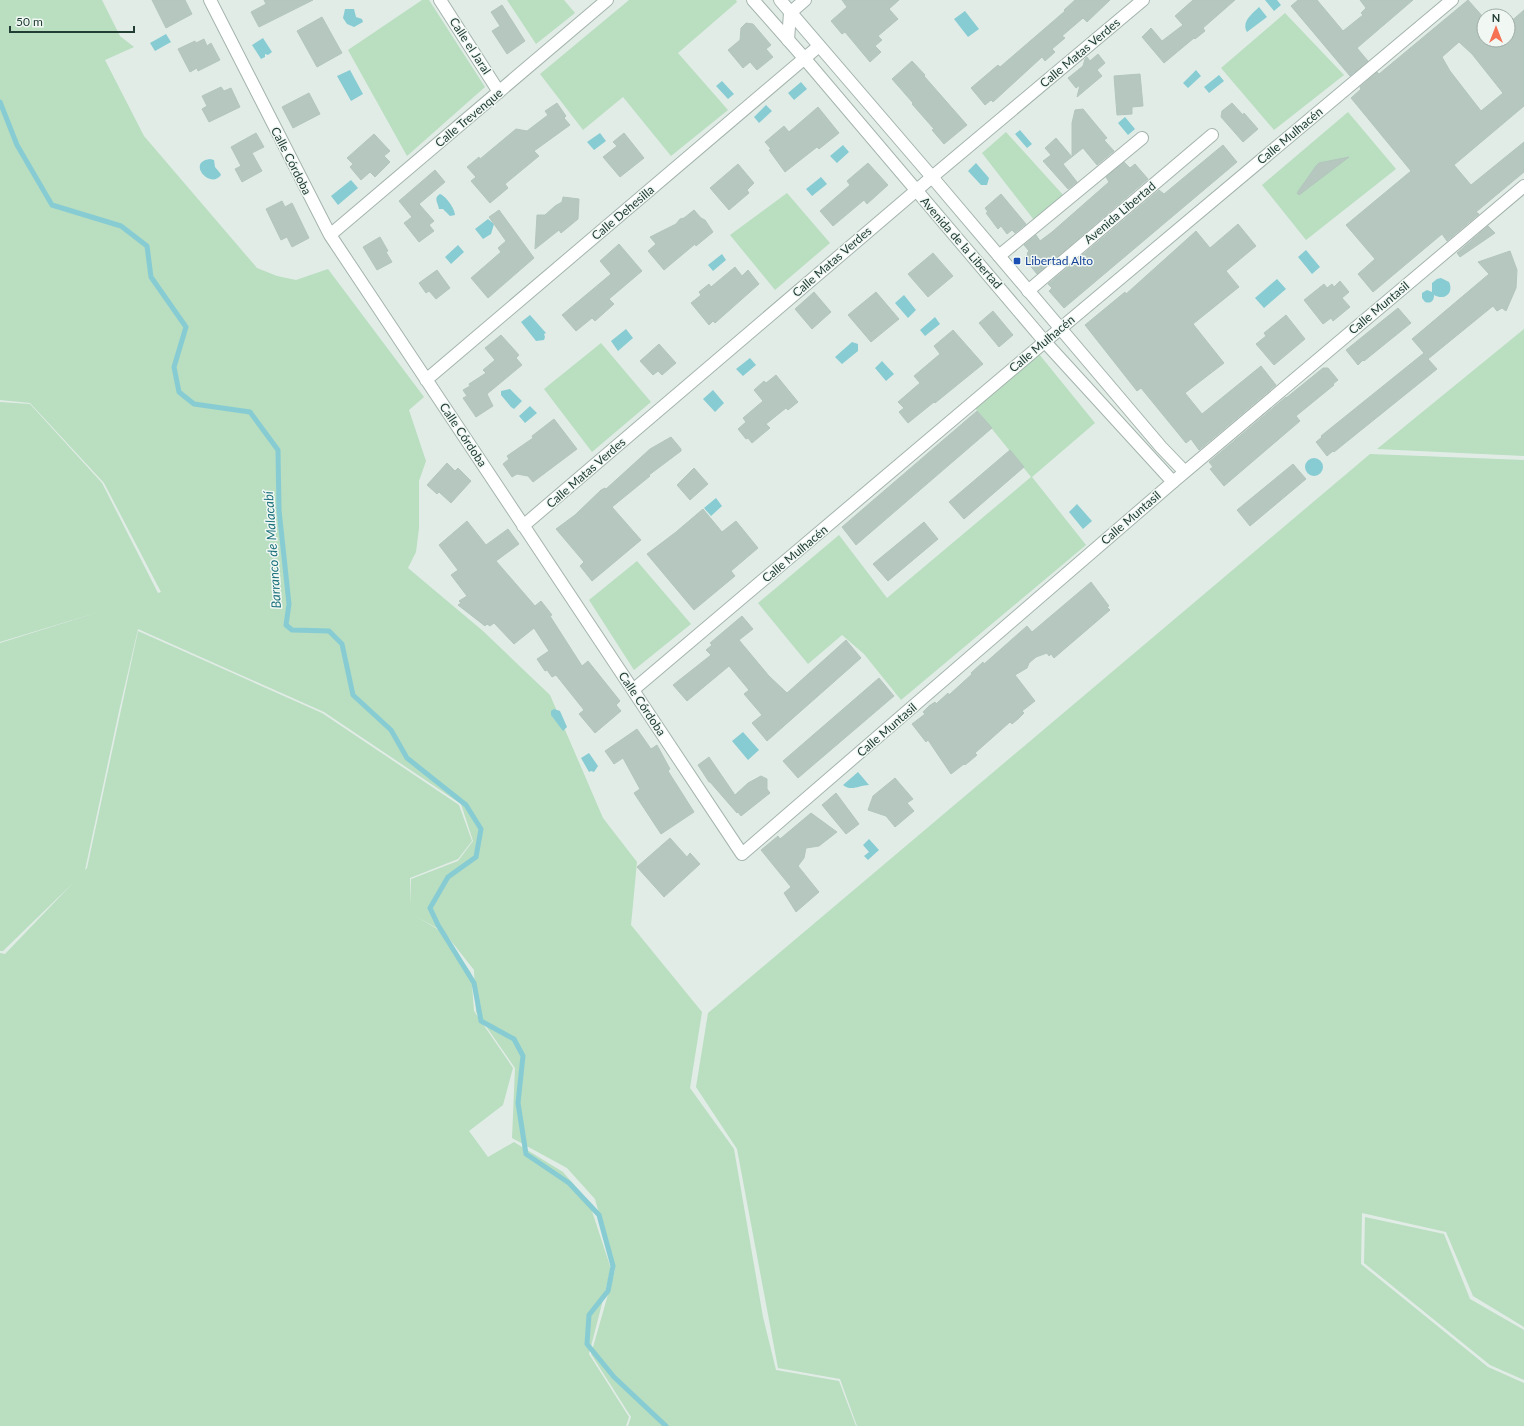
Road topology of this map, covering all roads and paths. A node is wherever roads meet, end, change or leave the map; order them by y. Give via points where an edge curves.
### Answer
1 (210, 0) edge
2 (440, 0) edge
3 (607, 0) edge
4 (753, 0) edge
5 (780, 0) edge
6 (805, 0) edge
7 (1143, 0) edge
8 (1452, 0) edge
9 (790, 12) junction
10 (788, 40) junction
11 (820, 46) junction
12 (805, 59) junction
13 (499, 92) junction
14 (1212, 135) dead end
15 (1142, 138) dead end
16 (932, 177) junction
17 (1524, 186) edge
18 (916, 191) junction
19 (330, 236) junction
20 (999, 256) junction
21 (1028, 291) junction
22 (1061, 328) junction
23 (1045, 342) junction
24 (426, 380) junction
25 (1185, 472) junction
26 (1173, 482) junction
27 (524, 526) junction
28 (633, 690) junction
29 (742, 854) joint

1 - 19 street, Calle Córdoba
2 - 13 street, Calle el Jaral
3 - 13 street, Calle Trevenque
4 - 10 street, Avenida de la Libertad
5 - 9 street, Avenida de la Libertad
6 - 9 street
7 - 16 street, Calle Matas Verdes
8 - 22 street, Calle Mulhacén
9 - 10 street
9 - 11 street, Avenida de la Libertad
10 - 12 street, Avenida de la Libertad
11 - 12 street, Calle Dehesilla
11 - 16 street, Avenida de la Libertad
12 - 18 street, Avenida de la Libertad
12 - 24 street, Calle Dehesilla
13 - 19 street, Calle Trevenque
14 - 21 street, Avenida Libertad
15 - 20 street
16 - 18 street, Calle Matas Verdes
16 - 20 street, Avenida de la Libertad
17 - 25 street, Calle Muntasil
18 - 23 street, Avenida de la Libertad
18 - 27 street, Calle Matas Verdes
19 - 24 street, Calle Córdoba
20 - 21 street, Avenida de la Libertad
21 - 22 street, Avenida de la Libertad
22 - 23 street, Calle Mulhacén
22 - 25 street, Avenida de la Libertad
23 - 26 street, Avenida de la Libertad
23 - 28 street, Calle Mulhacén
24 - 27 street, Calle Córdoba
25 - 26 street, Calle Muntasil
26 - 29 street, Calle Muntasil
27 - 28 street, Calle Córdoba
28 - 29 street, Calle Córdoba

